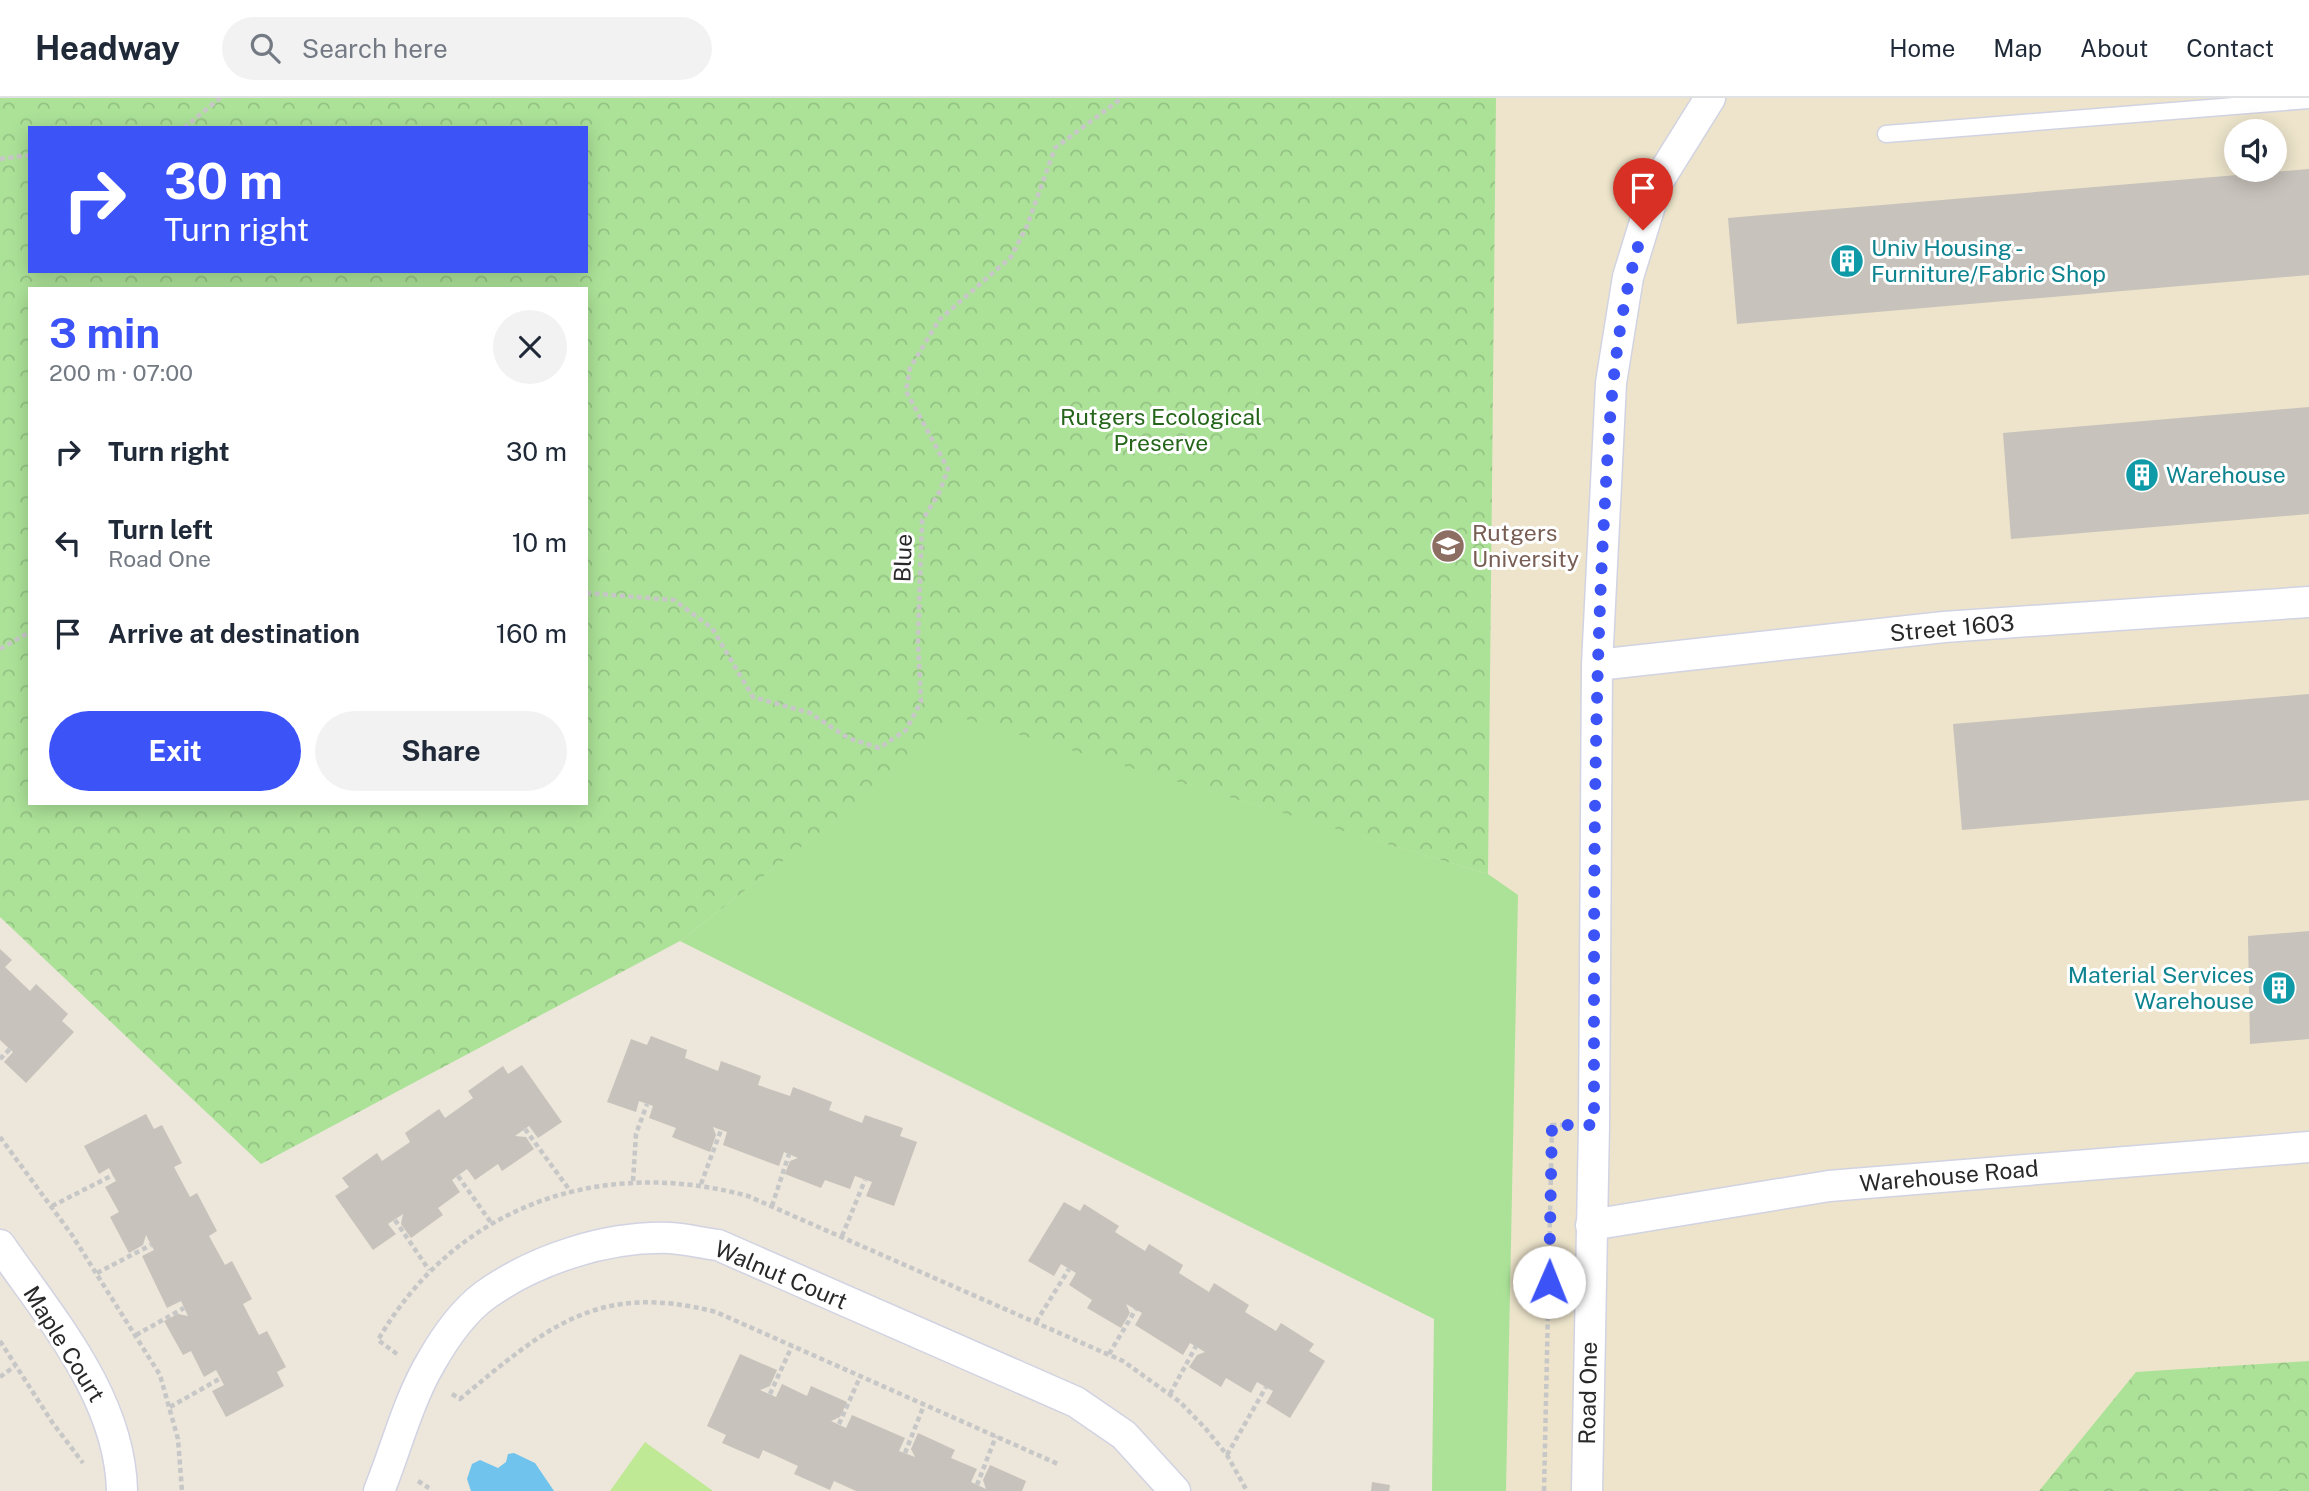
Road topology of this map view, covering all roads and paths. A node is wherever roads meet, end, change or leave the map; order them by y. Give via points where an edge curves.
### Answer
1 (220, 98) edge
2 (1122, 98) edge
3 (1710, 98) edge
4 (2309, 100) edge
5 (186, 126) edge
6 (1886, 134) dead end
7 (28, 155) edge
8 (0, 159) edge
9 (588, 593) edge
10 (2309, 601) edge
11 (28, 633) edge
12 (0, 649) edge
13 (1597, 665) junction
14 (10, 1049) dead end
15 (0, 1059) edge
16 (647, 1104) dead end
17 (1594, 1125) junction
18 (526, 1129) dead end
19 (721, 1130) dead end
20 (0, 1137) edge
21 (2309, 1147) edge
22 (789, 1154) dead end
23 (113, 1175) dead end
24 (458, 1175) dead end
25 (865, 1180) dead end
26 (633, 1181) dead end
27 (701, 1184) dead end
28 (571, 1192) dead end
29 (51, 1206) junction
30 (772, 1206) dead end
31 (394, 1220) dead end
32 (492, 1224) dead end
33 (1591, 1225) junction
34 (842, 1236) dead end
35 (0, 1245) edge
36 (151, 1245) dead end
37 (1069, 1269) dead end
38 (429, 1270) dead end
39 (97, 1273) junction
40 (184, 1308) dead end
41 (1136, 1310) dead end
42 (1036, 1322) dead end
43 (136, 1335) junction
44 (378, 1340) dead end
45 (0, 1341) edge
46 (792, 1346) junction
47 (1196, 1346) dead end
48 (1108, 1354) dead end
49 (15, 1366) junction
50 (425, 1375) junction
51 (0, 1377) edge
52 (860, 1377) junction
53 (220, 1378) dead end
54 (1266, 1387) dead end
55 (770, 1394) dead end
56 (1170, 1394) dead end
57 (924, 1405) junction
58 (170, 1407) junction
59 (839, 1424) dead end
60 (996, 1436) junction
61 (905, 1453) dead end
62 (1227, 1455) dead end
63 (1058, 1464) dead end
64 (89, 1470) dead end
65 (977, 1485) dead end
66 (122, 1491) edge
67 (182, 1491) edge
68 (379, 1491) edge
69 (1175, 1491) edge
70 (1544, 1491) edge
71 (1587, 1491) edge

1 - 5 path
2 - 9 path, Blue via 1055,148 1011,257 939,320 910,368 905,391 948,469 922,521 918,641 922,702 906,730 879,748 848,738 810,713 753,697 712,628 674,600
3 - 13 street, Road One via 1657,183 1628,277 1611,383
4 - 6 lane
7 - 8 path
10 - 13 street, Street 1603 via 1944,627
11 - 12 path
13 - 17 street, Road One
14 - 15 path
16 - 26 path via 636,1134
17 - 33 street, Road One
17 - 70 path via 1552,1125
18 - 28 path
19 - 27 path
20 - 29 path
21 - 33 street, Warehouse Road via 1829,1186
22 - 30 path
23 - 29 path
24 - 32 path
25 - 34 path
29 - 39 path
31 - 38 path
33 - 71 street, Road One
35 - 66 street, Maple Court via 91,1382 110,1422
36 - 39 path
37 - 42 path
39 - 43 path
40 - 43 path
41 - 48 path
43 - 58 path via 159,1375
44 - 50 path
45 - 49 path
46 - 50 path via 712,1311 652,1300 621,1302 555,1326 460,1399
46 - 52 path
46 - 55 path
47 - 56 path
49 - 51 path
49 - 64 path
50 - 68 street, Walnut Court
50 - 69 street, Walnut Court via 451,1332 483,1297 525,1272 575,1252 625,1241 670,1238 718,1245 1076,1402 1124,1435
52 - 57 path
52 - 59 path
53 - 58 path
54 - 62 path
57 - 60 path
57 - 61 path
58 - 67 path
60 - 63 path
60 - 65 path

